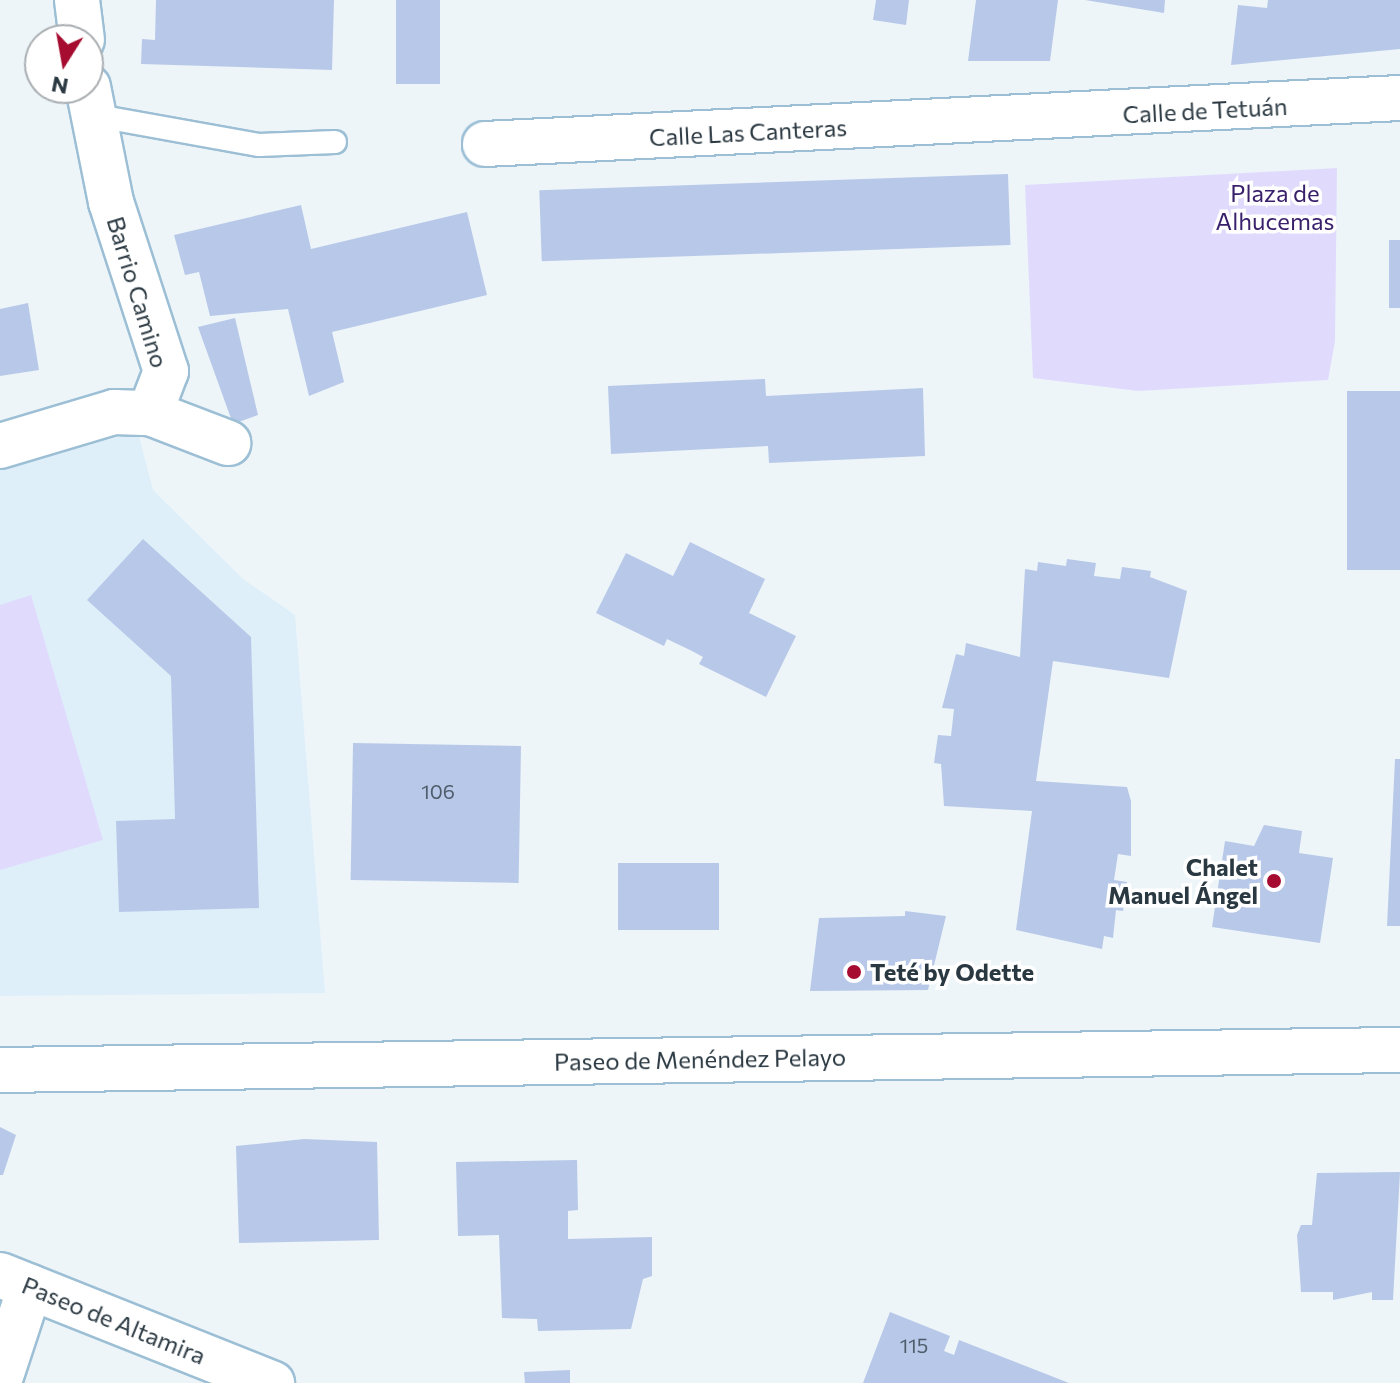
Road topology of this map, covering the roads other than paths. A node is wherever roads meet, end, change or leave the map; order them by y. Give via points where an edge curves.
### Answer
1 (77, 0) edge
2 (80, 24) edge
3 (1400, 98) edge
4 (91, 104) edge
5 (102, 104) edge
6 (1010, 120) joint
7 (335, 142) dead end
8 (485, 144) dead end
9 (150, 413) junction
10 (228, 443) dead end
11 (0, 446) edge
12 (1400, 1050) edge
13 (0, 1070) edge
14 (15, 1281) edge
15 (0, 1379) edge
16 (272, 1383) edge

1 - 2 street
3 - 6 street, Calle de Tetuán
4 - 9 street, Barrio Camino via 111,202 166,371
5 - 7 lane via 259,145
6 - 8 street, Calle Las Canteras
9 - 10 street
9 - 11 street via 114,412
12 - 13 street, Paseo de Menéndez Pelayo
14 - 15 street
14 - 16 street, Paseo de Altamira

